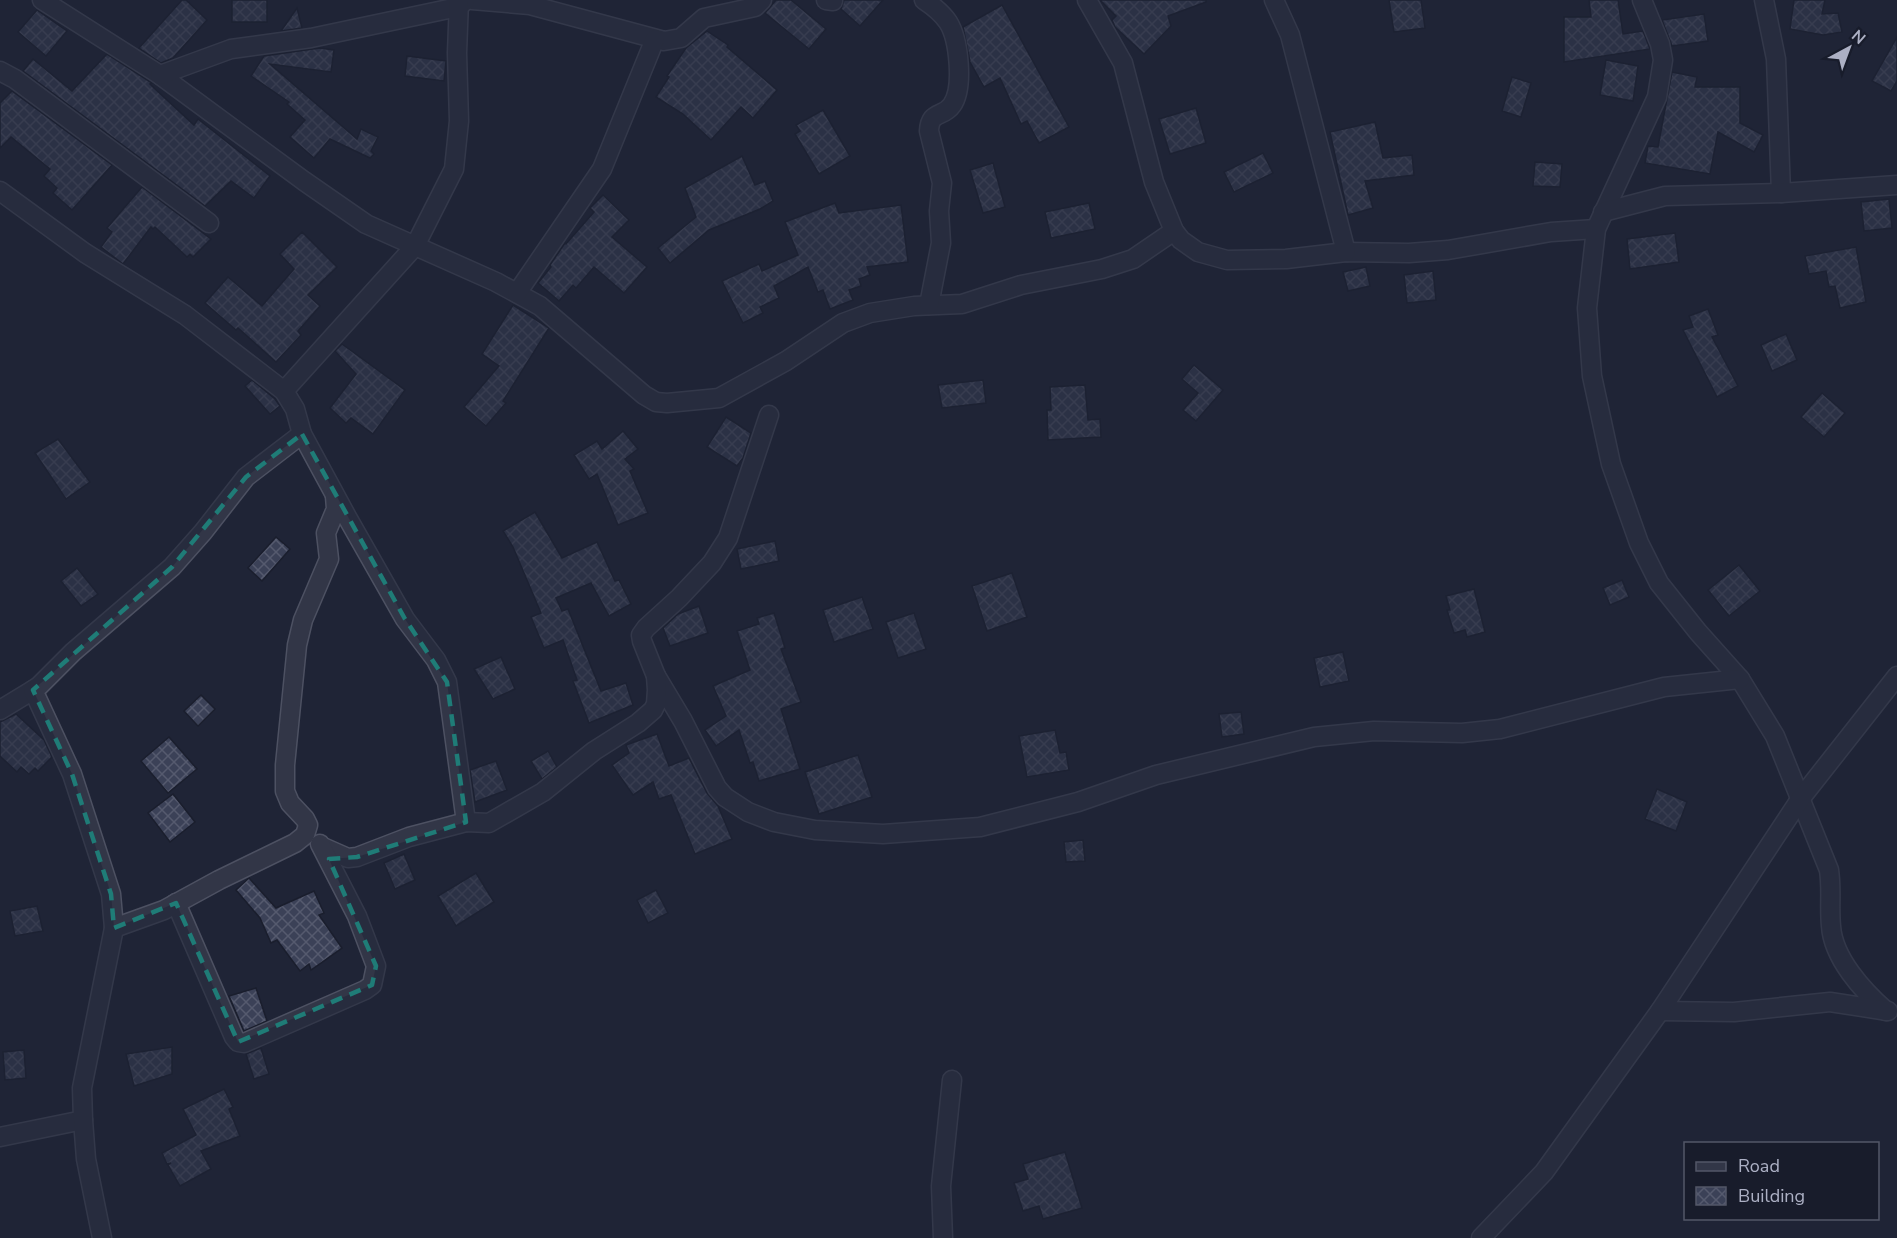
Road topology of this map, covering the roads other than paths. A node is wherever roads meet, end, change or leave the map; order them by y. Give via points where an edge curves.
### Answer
1 (42, 0) edge
2 (762, 0) edge
3 (924, 0) edge
4 (1087, 0) edge
5 (1274, 0) edge
6 (1642, 0) edge
7 (1764, 0) edge
8 (465, 2) edge
9 (654, 39) junction
10 (0, 70) edge
11 (160, 75) junction
12 (1897, 185) edge
13 (0, 191) edge
14 (1781, 193) junction
15 (1599, 221) junction
16 (209, 224) dead end
17 (1174, 231) junction
18 (415, 246) junction
19 (1346, 252) junction
20 (517, 293) junction
21 (929, 305) junction
22 (284, 391) junction
23 (769, 415) dead end
24 (302, 434) junction
25 (335, 496) junction
26 (656, 676) junction
27 (1897, 676) edge
28 (1740, 679) junction
29 (33, 690) junction
30 (0, 710) edge
31 (1801, 798) junction
32 (466, 822) junction
33 (308, 825) junction
34 (323, 847) junction
35 (176, 903) junction
36 (114, 928) junction
37 (1660, 1011) junction
38 (1891, 1012) edge
39 (952, 1080) dead end
40 (82, 1120) junction
41 (0, 1137) edge
42 (102, 1238) edge
43 (943, 1238) edge
44 (1481, 1238) edge

1 - 11 street
2 - 9 street via 755,7 702,20 678,39
3 - 21 street via 948,21 960,71 952,106 936,115 929,131 942,193 941,243
4 - 17 street via 1123,63 1154,182
5 - 19 street via 1290,35
6 - 15 street via 1663,60 1657,97
7 - 14 street via 1776,59
8 - 9 street via 530,5
8 - 11 street via 311,38 231,49
8 - 18 street via 457,53 459,121 454,169
9 - 20 street via 602,169
10 - 16 street
11 - 18 street via 366,224
12 - 14 street
13 - 22 street via 85,253 184,315
14 - 15 street via 1665,196
15 - 19 street via 1448,250
15 - 28 street via 1587,308 1592,376 1611,464 1639,543 1659,583
17 - 19 street via 1198,252 1227,260 1287,259
17 - 21 street via 1133,259 1102,269 1021,285 962,304
18 - 20 street
18 - 22 street
20 - 21 street via 540,306 644,395 667,403 719,398 786,361 843,323 870,313
22 - 24 street via 295,409
23 - 26 street via 728,538 712,563 641,635
24 - 25 street
24 - 29 street via 246,477 172,567
25 - 32 street via 405,619 436,660 447,682
25 - 33 street via 336,509 326,533 329,559 303,620 297,645 285,765 288,799
26 - 28 street via 725,797 774,822 815,830 883,834 980,827 1078,802 1156,775 1314,737 1374,731 1462,733 1500,729 1664,687
26 - 32 street via 656,704 638,723 594,751 543,792 489,823
27 - 31 street
28 - 31 street via 1775,736
29 - 30 street
29 - 36 street via 72,774 111,894
31 - 37 street
31 - 38 street via 1829,870 1833,942 1843,963
32 - 34 street via 409,837 357,857 348,858
33 - 34 street
33 - 35 street via 301,840
34 - 35 street via 357,916 376,966 375,978 365,990 244,1043 234,1037
35 - 36 street
36 - 40 street via 82,1088
37 - 38 street via 1734,1012 1830,1002
37 - 44 street via 1544,1172
39 - 43 street via 941,1185
40 - 41 street
40 - 42 street

